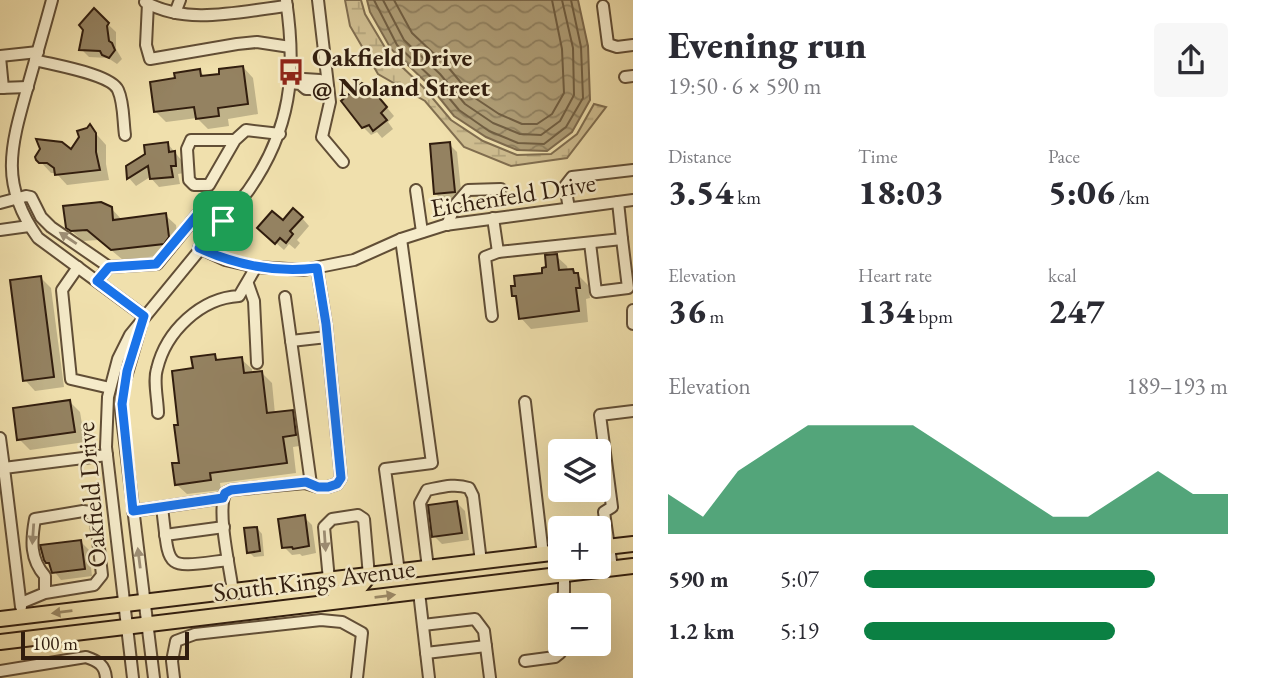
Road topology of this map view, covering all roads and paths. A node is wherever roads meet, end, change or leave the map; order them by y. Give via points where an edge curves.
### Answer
1 (52, 0) edge
2 (180, 0) edge
3 (318, 0) edge
4 (146, 2) edge
5 (287, 3) edge
6 (603, 6) dead end
7 (175, 13) junction
8 (633, 46) edge
9 (290, 47) junction
10 (36, 56) junction
11 (0, 57) edge
12 (295, 83) junction
13 (327, 84) junction
14 (28, 87) junction
15 (1, 88) edge
16 (280, 134) junction
17 (125, 135) dead end
18 (235, 140) junction
19 (343, 162) dead end
20 (633, 170) edge
21 (501, 189) dead end
22 (415, 190) dead end
23 (15, 200) junction
24 (633, 200) edge
25 (618, 202) junction
26 (0, 203) edge
27 (569, 208) junction
28 (493, 218) junction
29 (223, 221) junction
30 (447, 225) junction
31 (29, 226) junction
32 (0, 230) edge
33 (422, 232) junction
34 (401, 239) junction
35 (622, 239) junction
36 (590, 243) junction
37 (199, 248) junction
38 (498, 252) junction
39 (78, 267) junction
40 (109, 267) junction
41 (256, 267) junction
42 (317, 268) junction
43 (97, 281) junction
44 (248, 284) junction
45 (285, 297) dead end
46 (633, 310) edge
47 (144, 316) junction
48 (492, 316) dead end
49 (633, 324) edge
50 (327, 337) junction
51 (291, 341) junction
52 (257, 363) dead end
53 (110, 387) junction
54 (525, 402) dead end
55 (633, 411) edge
56 (158, 413) dead end
57 (0, 438) edge
58 (107, 455) junction
59 (4, 468) junction
60 (311, 484) junction
61 (223, 498) junction
62 (162, 507) junction
63 (113, 508) junction
64 (133, 511) junction
65 (87, 512) junction
66 (604, 516) edge
67 (224, 527) junction
68 (165, 535) junction
69 (633, 544) edge
70 (611, 546) edge
71 (548, 554) edge
72 (543, 555) junction
73 (228, 560) junction
74 (481, 562) junction
75 (633, 566) edge
76 (428, 568) junction
77 (612, 568) edge
78 (399, 572) junction
79 (369, 576) junction
80 (548, 576) edge
81 (564, 579) edge
82 (329, 580) junction
83 (233, 592) junction
84 (419, 592) junction
85 (45, 593) junction
86 (145, 602) junction
87 (124, 605) junction
88 (22, 610) junction
89 (227, 616) junction
90 (0, 619) edge
91 (147, 625) junction
92 (423, 625) junction
93 (127, 628) junction
94 (0, 642) edge
95 (486, 646) junction
96 (426, 653) junction
97 (525, 661) dead end
98 (0, 671) edge
99 (106, 678) edge
100 (133, 678) edge
101 (154, 678) edge
102 (174, 678) edge
103 (357, 678) edge
104 (429, 678) edge
105 (490, 678) edge

1 - 10 street
2 - 7 street
3 - 13 street
4 - 7 street
4 - 9 street via 150,59 237,44
5 - 7 street via 198,16
5 - 9 street, Oakfield Drive
6 - 8 street via 608,44
9 - 12 street, Oakfield Drive
10 - 11 street
10 - 14 street
10 - 17 street via 114,83
11 - 15 street
12 - 13 street via 306,89
12 - 16 street, Oakfield Drive
13 - 19 street via 330,102 321,137
14 - 15 street
14 - 23 street via 9,160
16 - 18 street via 246,130
16 - 29 street, Oakfield Drive via 265,167
18 - 18 street via 209,184 194,185 189,180 187,149 191,140
20 - 27 street via 572,177 565,186
21 - 30 street via 468,190
22 - 33 street
23 - 26 street
23 - 31 street
40 -> 23 street via 51,227 31,197
24 - 25 street, Eichenfeld Drive
25 - 27 street, Eichenfeld Drive
25 - 35 street
27 - 28 street, Eichenfeld Drive
28 - 30 street, Eichenfeld Drive
28 - 38 street
29 - 37 street, Oakfield Drive
29 - 40 street via 205,211 156,264
30 - 33 street, Eichenfeld Drive
31 - 32 street
31 - 39 street
33 - 34 street, Eichenfeld Drive
34 - 42 street, Eichenfeld Drive via 354,260
34 - 78 street via 432,463 385,469
35 - 36 street
35 - 36 street via 628,288 596,292
36 - 38 street
37 - 41 street, Eichenfeld Drive
37 - 47 street, Oakfield Drive
38 - 48 street via 485,257
39 - 43 street
39 - 53 street via 62,290 71,379
40 - 43 street
41 - 42 street, Eichenfeld Drive
41 - 44 street
42 - 50 street
43 - 47 street
44 - 52 street via 254,301
44 - 56 street via 239,296 214,301 192,315 171,336 156,370
45 - 51 street
46 - 49 street
47 - 53 street, Oakfield Drive via 126,341
47 - 64 street, Oakfield Drive via 122,404
50 - 51 street
50 - 60 street via 341,478 328,487
51 - 60 street
53 - 58 street, Oakfield Drive
54 - 72 street
55 - 66 street via 600,415 612,507
57 - 59 street
58 - 59 street
58 - 63 street, Oakfield Drive
59 - 88 street
60 - 61 street via 231,490
61 - 62 street
61 - 67 street
62 - 64 street
62 - 68 street
63 - 65 street
63 - 87 street, Oakfield Drive
86 -> 64 street, Oakfield Drive
65 - 85 street via 96,522 102,575 94,585
65 -> 85 street via 35,519 32,555 45,576
67 - 68 street
67 - 73 street
68 - 73 street via 167,553 181,566
69 - 70 main road
71 - 72 main road, South Kings Avenue
72 - 74 main road, South Kings Avenue
73 - 83 street
74 - 76 main road, South Kings Avenue
74 - 76 street via 473,496 469,488 460,485 428,490 420,503
75 - 77 main road, South Kings Avenue
76 - 78 main road, South Kings Avenue
78 - 79 main road, South Kings Avenue
79 - 82 main road, South Kings Avenue
79 -> 82 street via 364,519 359,515 326,523 323,533
79 - 89 main road via 350,591
80 - 84 main road, South Kings Avenue
81 - 97 street via 557,616 560,653
82 - 83 main road, South Kings Avenue
83 - 86 main road, South Kings Avenue
89 -> 84 main road, South Kings Avenue
84 - 92 street
85 - 88 street
86 - 87 main road, South Kings Avenue
86 - 91 street, Oakfield Drive
87 -> 88 main road, South Kings Avenue
87 - 93 street, Oakfield Drive
88 - 90 main road, South Kings Avenue
89 - 91 main road, South Kings Avenue
91 - 93 main road, South Kings Avenue
91 - 101 street, Oakfield Drive
92 - 95 street via 475,619 484,631
92 - 96 street
93 - 94 main road, South Kings Avenue
93 - 100 street, Oakfield Drive
95 - 96 street
95 - 105 street
96 - 104 street
98 - 99 street via 86,657 103,666
102 - 103 street via 176,641 195,634 321,620 342,622 362,632

